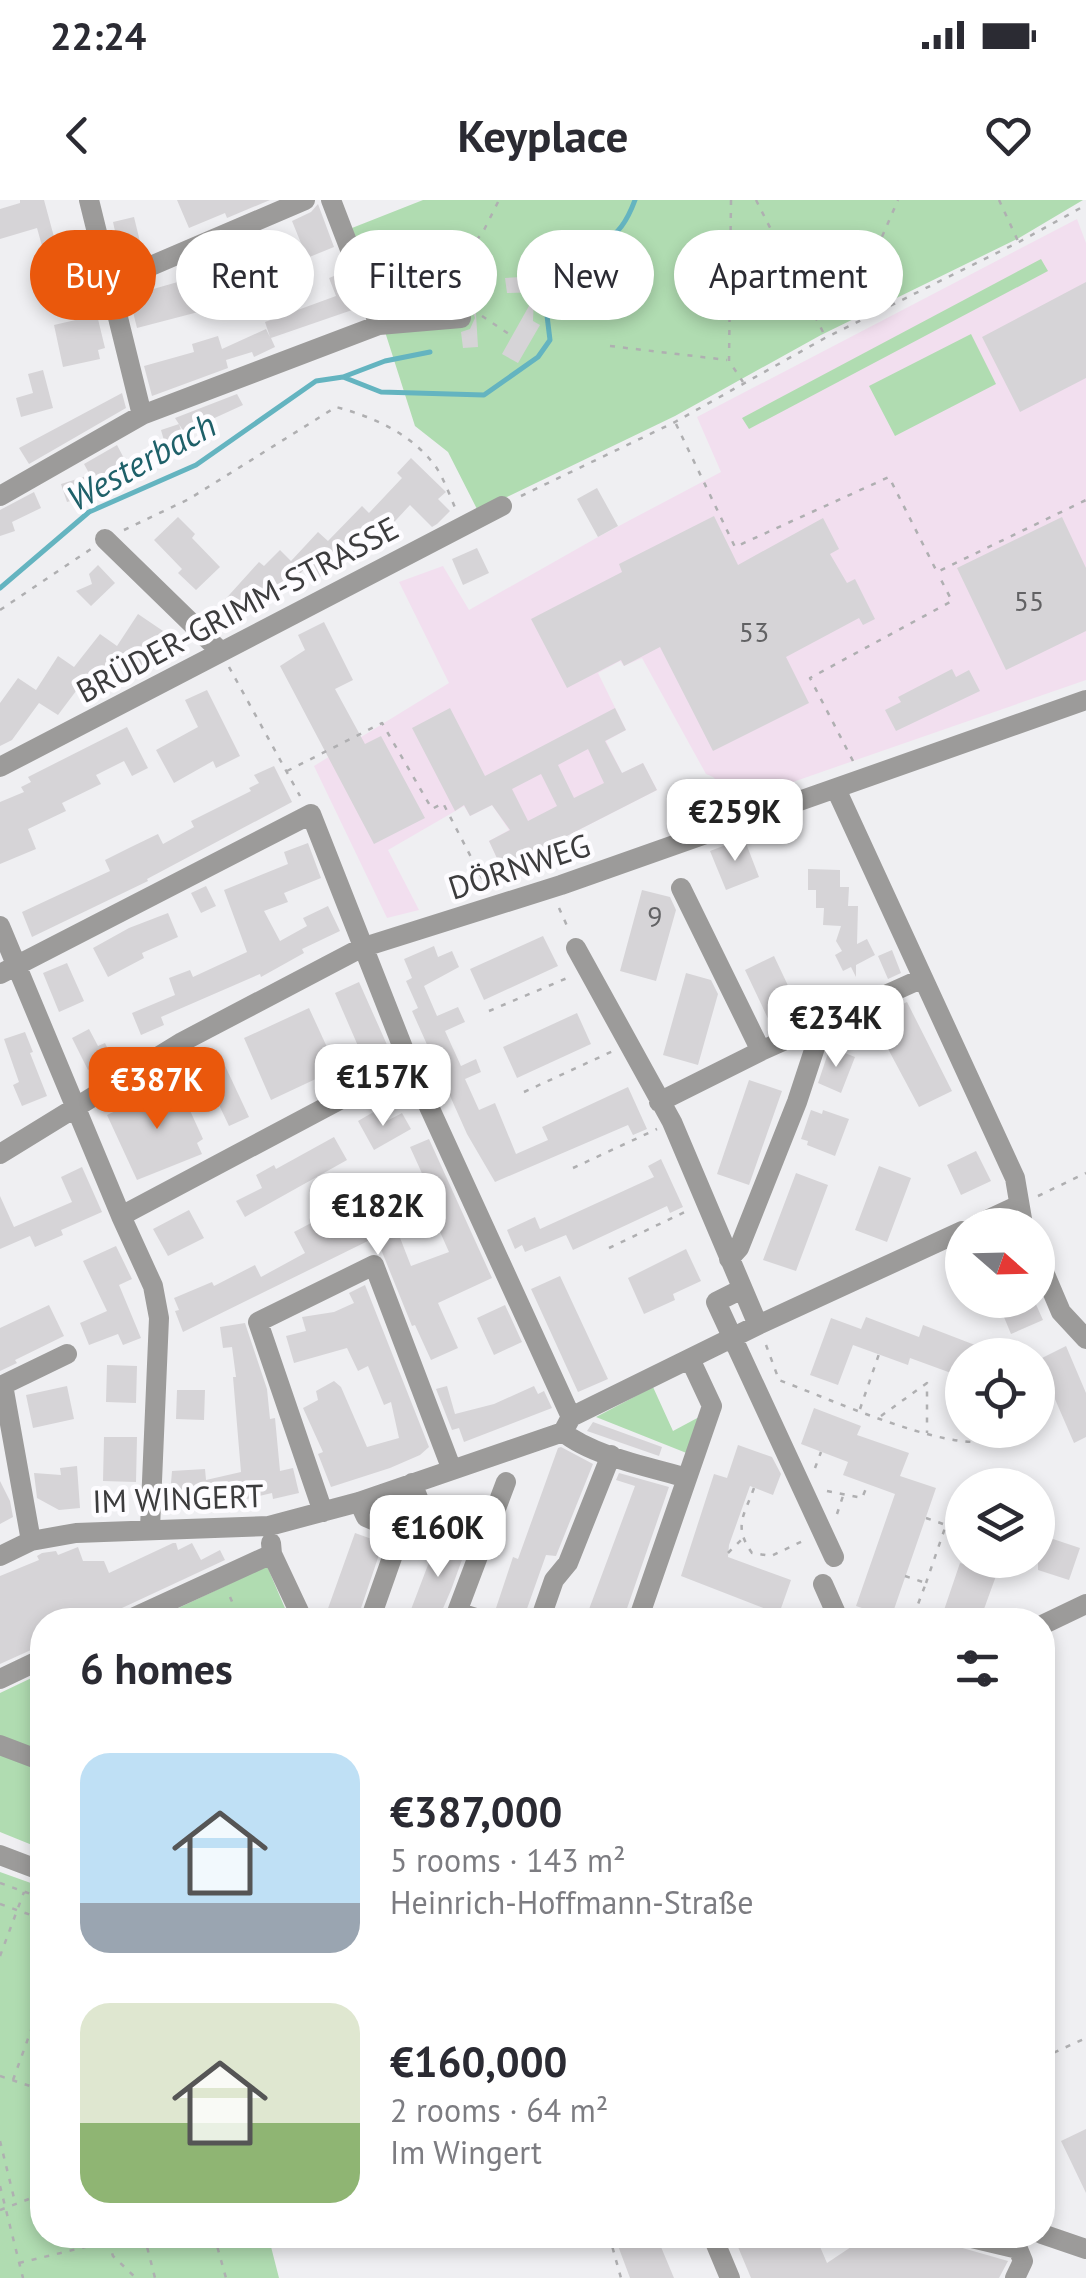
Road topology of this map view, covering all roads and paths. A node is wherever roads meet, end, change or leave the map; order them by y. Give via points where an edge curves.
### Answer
1 (89, 200) edge
2 (305, 200) edge
3 (331, 200) edge
4 (500, 200) edge
5 (731, 200) edge
6 (756, 200) edge
7 (898, 200) edge
8 (999, 200) edge
9 (1085, 206) edge
10 (1086, 213) edge
11 (97, 230) edge
12 (484, 230) edge
13 (771, 230) edge
14 (885, 230) edge
15 (1019, 242) junction
16 (156, 264) edge
17 (903, 300) edge
18 (120, 320) edge
19 (439, 320) edge
20 (490, 320) edge
21 (817, 320) edge
22 (863, 320) edge
23 (379, 325) junction
24 (512, 336) dead end
25 (826, 338) junction
26 (610, 346) dead end
27 (729, 360) junction
28 (744, 383) junction
29 (142, 415) junction
30 (675, 422) junction
31 (0, 496) edge
32 (1086, 500) edge
33 (502, 506) joint
34 (464, 524) junction
35 (105, 539) junction
36 (982, 549) junction
37 (985, 554) dead end
38 (937, 572) junction
39 (0, 610) edge
40 (220, 651) junction
41 (1086, 700) edge
42 (0, 767) edge
43 (287, 771) junction
44 (863, 780) junction
45 (836, 789) junction
46 (703, 804) dead end
47 (311, 814) junction
48 (714, 832) junction
49 (552, 888) junction
50 (680, 888) dead end
51 (496, 906) junction
52 (0, 926) edge
53 (361, 948) junction
54 (576, 948) joint
55 (587, 969) junction
56 (8, 971) edge
57 (921, 979) junction
58 (490, 1012) dead end
59 (822, 1023) junction
60 (628, 1045) junction
61 (761, 1051) junction
62 (409, 1063) junction
63 (524, 1092) dead end
64 (659, 1102) junction
65 (76, 1107) junction
66 (672, 1122) junction
67 (0, 1154) edge
68 (573, 1168) dead end
69 (1086, 1173) edge
70 (704, 1203) junction
71 (1020, 1208) edge
72 (1032, 1208) edge
73 (121, 1216) junction
74 (945, 1239) edge
75 (610, 1248) dead end
76 (728, 1259) junction
77 (742, 1289) junction
78 (1055, 1298) edge
79 (758, 1325) junction
80 (734, 1338) junction
81 (1086, 1340) edge
82 (67, 1354) dead end
83 (879, 1354) dead end
84 (690, 1359) junction
85 (2, 1386) edge
86 (860, 1410) junction
87 (880, 1417) junction
88 (567, 1425) junction
89 (927, 1434) junction
90 (945, 1439) edge
91 (501, 1454) junction
92 (611, 1454) junction
93 (452, 1470) junction
94 (687, 1478) junction
95 (412, 1483) junction
96 (868, 1484) dead end
97 (816, 1487) dead end
98 (754, 1488) dead end
99 (359, 1502) junction
100 (323, 1512) junction
101 (926, 1518) dead end
102 (270, 1526) junction
103 (150, 1528) junction
104 (488, 1528) junction
105 (823, 1532) junction
106 (742, 1539) junction
107 (31, 1541) junction
108 (728, 1553) dead end
109 (272, 1554) junction
110 (0, 1556) edge
111 (834, 1557) dead end
112 (905, 1576) dead end
113 (222, 1577) junction
114 (823, 1584) dead end
115 (926, 1584) junction
116 (1086, 1604) edge
117 (154, 1608) edge
118 (235, 1608) edge
119 (297, 1608) edge
120 (374, 1608) edge
121 (459, 1608) edge
122 (544, 1608) edge
123 (642, 1608) edge
124 (834, 1608) edge
125 (917, 1608) edge
126 (1055, 1619) edge
127 (30, 1664) edge
128 (0, 1678) edge
129 (0, 1745) edge
130 (30, 1756) edge
131 (0, 1855) edge
132 (30, 1866) edge
133 (0, 1883) edge
134 (24, 1892) junction
135 (30, 1894) edge
136 (0, 1904) edge
137 (17, 1910) junction
138 (30, 1915) edge
139 (0, 1928) edge
140 (9, 1931) junction
141 (0, 1956) edge
142 (30, 2033) edge
143 (1086, 2038) edge
144 (1055, 2052) edge
145 (0, 2076) edge
146 (13, 2080) junction
147 (30, 2086) edge
148 (0, 2141) edge
149 (0, 2186) edge
150 (30, 2198) edge
151 (15, 2202) junction
152 (2, 2209) edge
153 (1055, 2238) edge
154 (77, 2248) edge
155 (110, 2248) edge
156 (147, 2248) edge
157 (218, 2248) edge
158 (613, 2248) edge
159 (717, 2248) edge
160 (1014, 2248) edge
161 (1086, 2248) edge
162 (19, 2263) junction
163 (23, 2278) edge
164 (136, 2278) edge
165 (155, 2278) edge
166 (226, 2278) edge
167 (621, 2278) edge
168 (730, 2278) edge
169 (1015, 2278) edge

1 - 11 street
2 - 16 street
3 - 23 street
4 - 12 path
5 - 27 path
6 - 13 path
7 - 14 path
8 - 15 path
9 - 10 path
9 - 15 path
15 - 17 path
18 - 29 street
19 - 23 street
20 - 24 path
21 - 25 path
22 - 25 path
23 - 29 street
25 - 28 path
26 - 27 path
27 - 28 path
28 - 30 path
29 - 31 street
30 - 33 path
30 - 38 path via 735,546 889,476
32 - 36 path
33 - 34 street, BRÜDER-GRIMM-STRASSE
34 - 35 path via 436,467 372,416 336,407 189,499
34 - 40 street, BRÜDER-GRIMM-STRASSE
35 - 39 path
35 - 40 street
36 - 37 path
36 - 38 path
38 - 44 path via 952,602 810,678
40 - 42 street, BRÜDER-GRIMM-STRASSE
40 - 43 path
41 - 44 street, DÖRNWEG
43 - 47 path
43 - 51 path via 382,723 432,809 443,804
44 - 45 street, DÖRNWEG
45 - 48 street, DÖRNWEG
45 - 57 street
46 - 48 street
47 - 53 street
47 - 56 street
48 - 49 street, DÖRNWEG
49 - 51 street, DÖRNWEG
49 - 54 path
50 - 61 street
51 - 53 street, DÖRNWEG via 449,912
52 - 56 street
53 - 62 street
53 - 65 street, DÖRNWEG via 182,1042
54 - 55 street
55 - 58 path
55 - 60 street
56 - 65 street
57 - 59 street
57 - 71 street via 1014,1178
59 - 61 street
59 - 76 street via 739,1248
60 - 63 path
60 - 64 street
61 - 64 street
62 - 73 street
62 - 88 street
64 - 66 street
65 - 67 street, DÖRNWEG
65 - 73 street
66 - 68 path
66 - 70 street
69 - 72 path
70 - 75 path
70 - 76 street
73 - 103 street via 153,1286 159,1318
74 - 79 street, IM WINGERT
76 - 77 street
77 - 79 street
77 - 80 street via 716,1302
78 - 81 street
79 - 80 street, IM WINGERT
79 - 86 path via 779,1380
80 - 84 street, IM WINGERT
80 - 105 street
82 - 85 street
83 - 86 path
84 - 88 street, IM WINGERT
84 - 94 street via 712,1406
85 - 107 street
86 - 87 path
87 - 89 path
87 - 89 path via 927,1383
88 - 91 street, IM WINGERT
88 - 92 street via 572,1440
89 - 90 path
91 - 93 street, IM WINGERT
91 - 104 street via 510,1482
92 - 94 street
92 - 122 street
93 - 95 street, IM WINGERT
93 - 100 street via 374,1265 258,1322
94 - 123 street
95 - 99 street, IM WINGERT
95 - 104 street via 420,1502
96 - 97 path via 862,1498
98 - 106 path
99 - 100 street, IM WINGERT
99 - 120 street via 366,1517 401,1532
100 - 102 street, IM WINGERT
101 - 115 path via 946,1525
102 - 103 street, IM WINGERT
102 - 109 street
103 - 107 street, IM WINGERT
104 - 121 street
105 - 106 path via 771,1556 752,1553
105 - 111 street
106 - 108 path
107 - 110 street, IM WINGERT
109 - 113 street
109 - 119 street
112 - 115 path
113 - 117 street
113 - 118 path
114 - 124 street
115 - 125 path
116 - 126 street
127 - 128 street
129 - 130 street
131 - 132 street
133 - 134 path
134 - 135 path
134 - 137 path
136 - 137 path
137 - 138 path
137 - 140 path
139 - 140 path
140 - 141 path
142 - 146 path
143 - 144 path
145 - 146 path
146 - 147 path
148 - 151 path
149 - 152 path
150 - 151 path
151 - 152 path
152 - 162 path
153 - 161 street
154 - 162 path
155 - 164 path
156 - 165 path
157 - 166 path
158 - 167 path
159 - 168 street
160 - 169 street via 1023,2260
162 - 163 path

